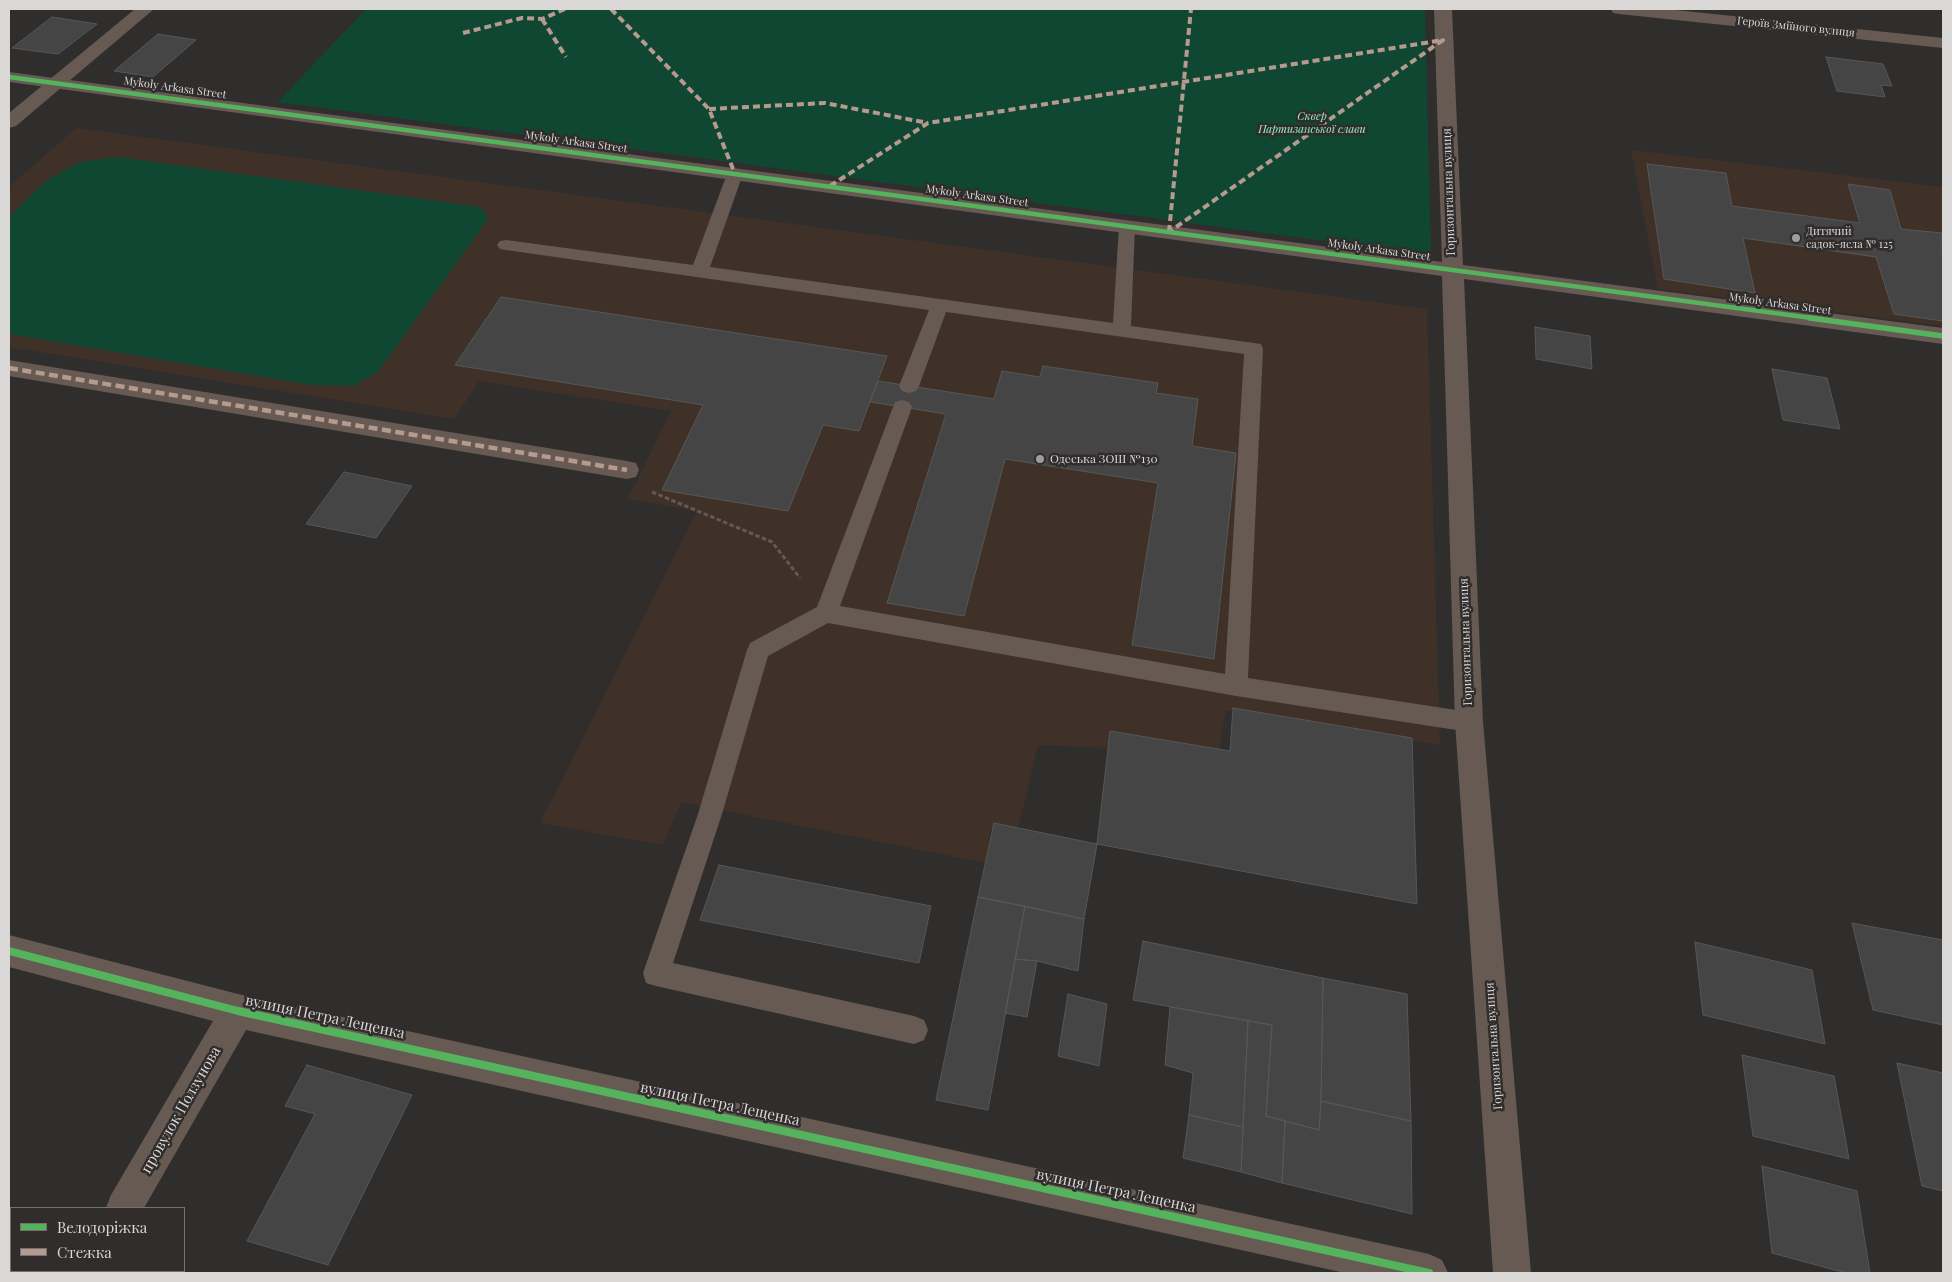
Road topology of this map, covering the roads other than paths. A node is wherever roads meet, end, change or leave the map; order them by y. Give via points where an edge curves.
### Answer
1 (145, 9) edge
2 (1442, 9) edge
3 (1619, 9) edge
4 (1943, 43) edge
5 (9, 76) edge
6 (56, 82) junction
7 (9, 122) edge
8 (735, 174) junction
9 (1127, 226) junction
10 (506, 245) dead end
11 (1452, 270) junction
12 (699, 273) junction
13 (940, 305) junction
14 (1122, 331) junction
15 (1943, 336) edge
16 (9, 368) edge
17 (627, 470) road end
18 (826, 613) junction
19 (1236, 686) junction
20 (1469, 722) junction
21 (9, 951) edge
22 (238, 1011) junction
23 (914, 1030) dead end
24 (125, 1207) edge
25 (1429, 1273) edge
26 (1512, 1273) edge

1 - 6 street
2 - 11 street, Горизонтальна вулиця
3 - 4 street, Героїв Зміїного вулиця
5 - 6 street, Mykoly Arkasa Street
6 - 7 street
6 - 8 street, Mykoly Arkasa Street
8 - 9 street, Mykoly Arkasa Street
8 - 12 lane
9 - 11 street, Mykoly Arkasa Street
9 - 14 lane
10 - 12 lane
11 - 15 street, Mykoly Arkasa Street
11 - 20 street, Горизонтальна вулиця
12 - 13 lane
13 - 14 lane
13 - 18 lane
14 - 19 lane via 1254,350
16 - 17 street
18 - 19 lane
18 - 23 lane via 758,650 710,814 656,973
19 - 20 lane
20 - 26 street, Горизонтальна вулиця
21 - 22 street, вулиця Петра Лещенка
22 - 24 street, провулок Ползунова
22 - 25 street, вулиця Петра Лещенка

